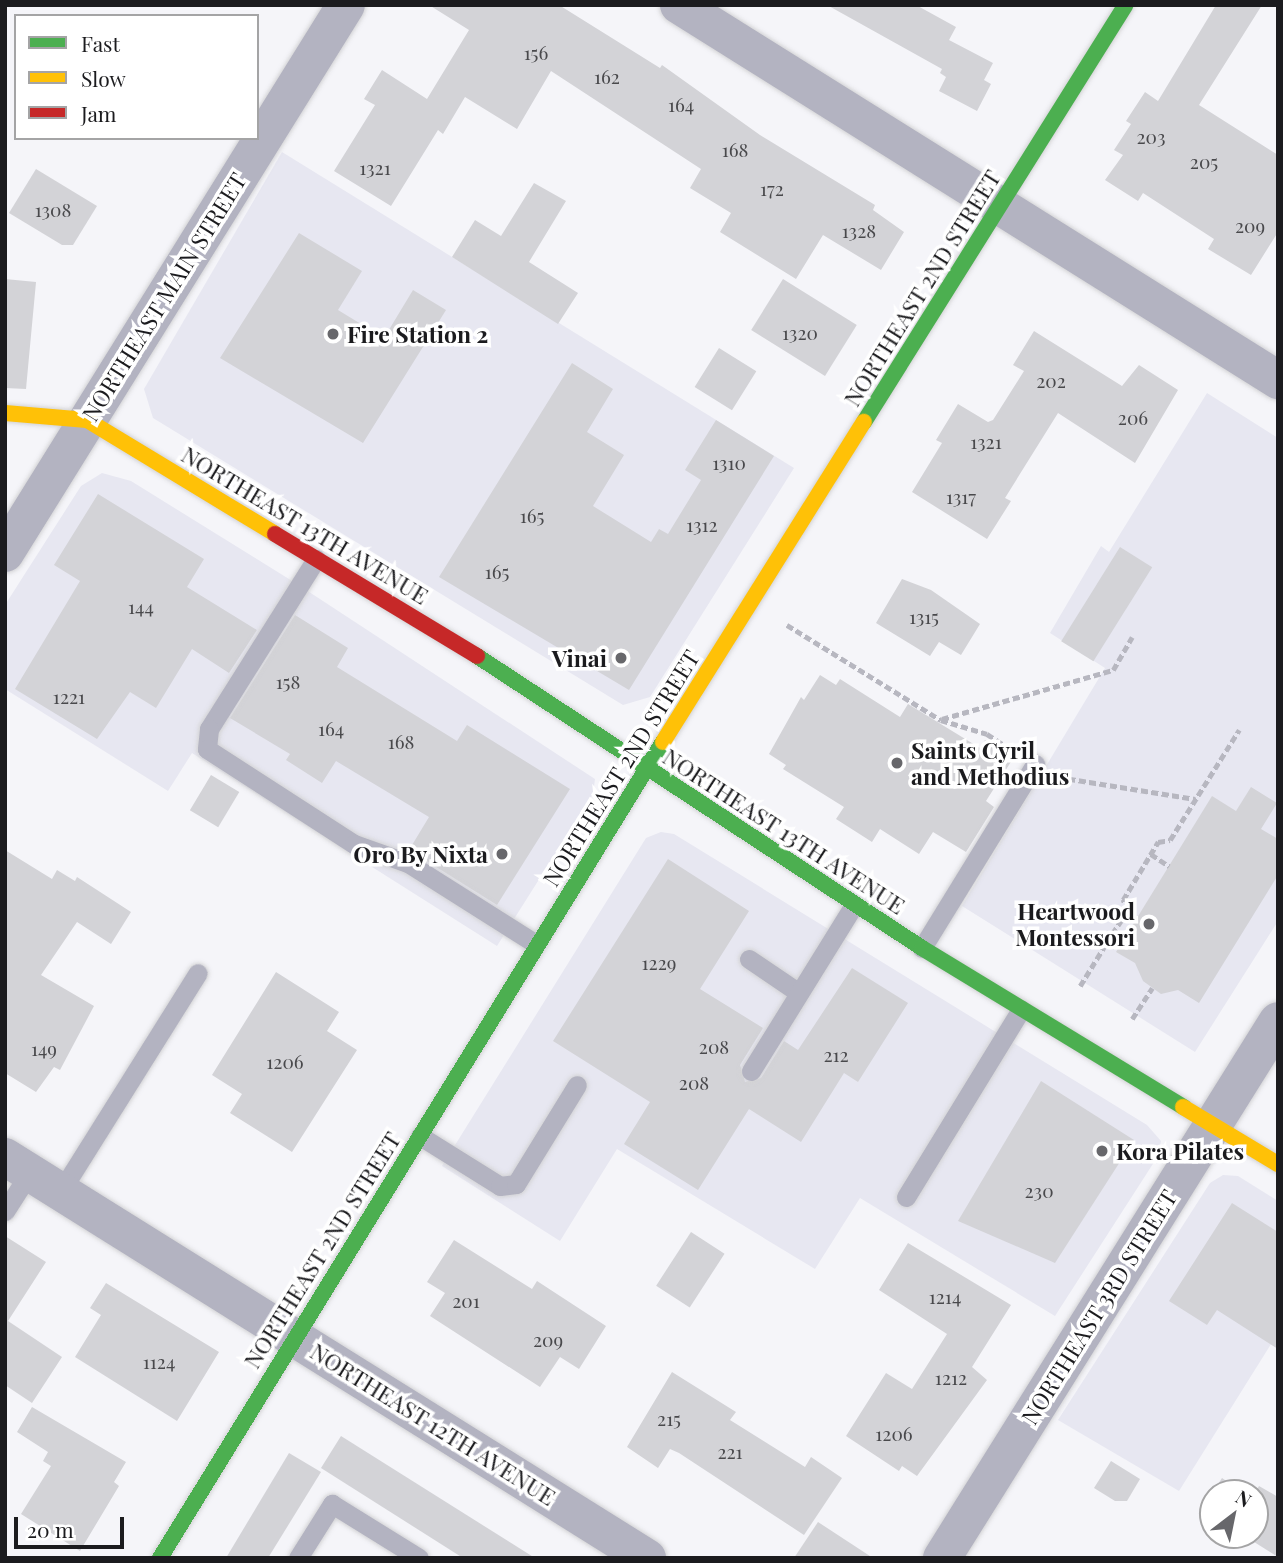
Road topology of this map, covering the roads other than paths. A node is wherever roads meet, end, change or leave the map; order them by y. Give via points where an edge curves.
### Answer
1 (346, 5) edge
2 (679, 5) edge
3 (1126, 5) edge
4 (1000, 204) junction
5 (1278, 380) edge
6 (5, 413) edge
7 (87, 420) junction
8 (5, 553) edge
9 (316, 559) junction
10 (1035, 764) road end
11 (649, 769) junction
12 (854, 905) junction
13 (536, 944) junction
14 (922, 948) junction
15 (749, 959) dead end
16 (198, 973) dead end
17 (799, 993) junction
18 (1020, 1009) junction
19 (1278, 1021) edge
20 (751, 1071) dead end
21 (577, 1086) dead end
22 (1214, 1124) junction
23 (421, 1136) junction
24 (1278, 1164) edge
25 (32, 1173) edge
26 (906, 1197) dead end
27 (5, 1212) edge
28 (295, 1338) junction
29 (159, 1558) edge
30 (298, 1558) edge
31 (418, 1558) edge
32 (647, 1558) edge
33 (943, 1558) edge

1 - 7 street, NORTHEAST MAIN STREET
2 - 4 street
3 - 4 street, NORTHEAST 2ND STREET
4 - 5 street
4 - 11 street, NORTHEAST 2ND STREET
6 - 7 street, NORTHEAST 13TH AVENUE
7 - 8 street, NORTHEAST MAIN STREET
7 - 9 street, NORTHEAST 13TH AVENUE
9 - 11 street, NORTHEAST 13TH AVENUE via 504,673
9 - 13 lane via 209,729 207,749 354,844 408,863
10 - 14 lane
11 - 12 street, NORTHEAST 13TH AVENUE
11 - 13 street, NORTHEAST 2ND STREET
12 - 14 street, NORTHEAST 13TH AVENUE
12 - 17 lane
13 - 23 street, NORTHEAST 2ND STREET
14 - 18 street, NORTHEAST 13TH AVENUE
15 - 17 lane
16 - 25 lane
17 - 20 lane
18 - 22 street, NORTHEAST 13TH AVENUE
18 - 26 lane
19 - 22 street, NORTHEAST 3RD STREET
21 - 23 lane via 516,1184 500,1186
22 - 24 street, NORTHEAST 13TH AVENUE
22 - 33 street, NORTHEAST 3RD STREET
23 - 28 street, NORTHEAST 2ND STREET
25 - 27 lane
25 - 28 street, NORTHEAST 12TH AVENUE
28 - 29 street, NORTHEAST 2ND STREET
28 - 32 street, NORTHEAST 12TH AVENUE
30 - 31 lane via 332,1504

